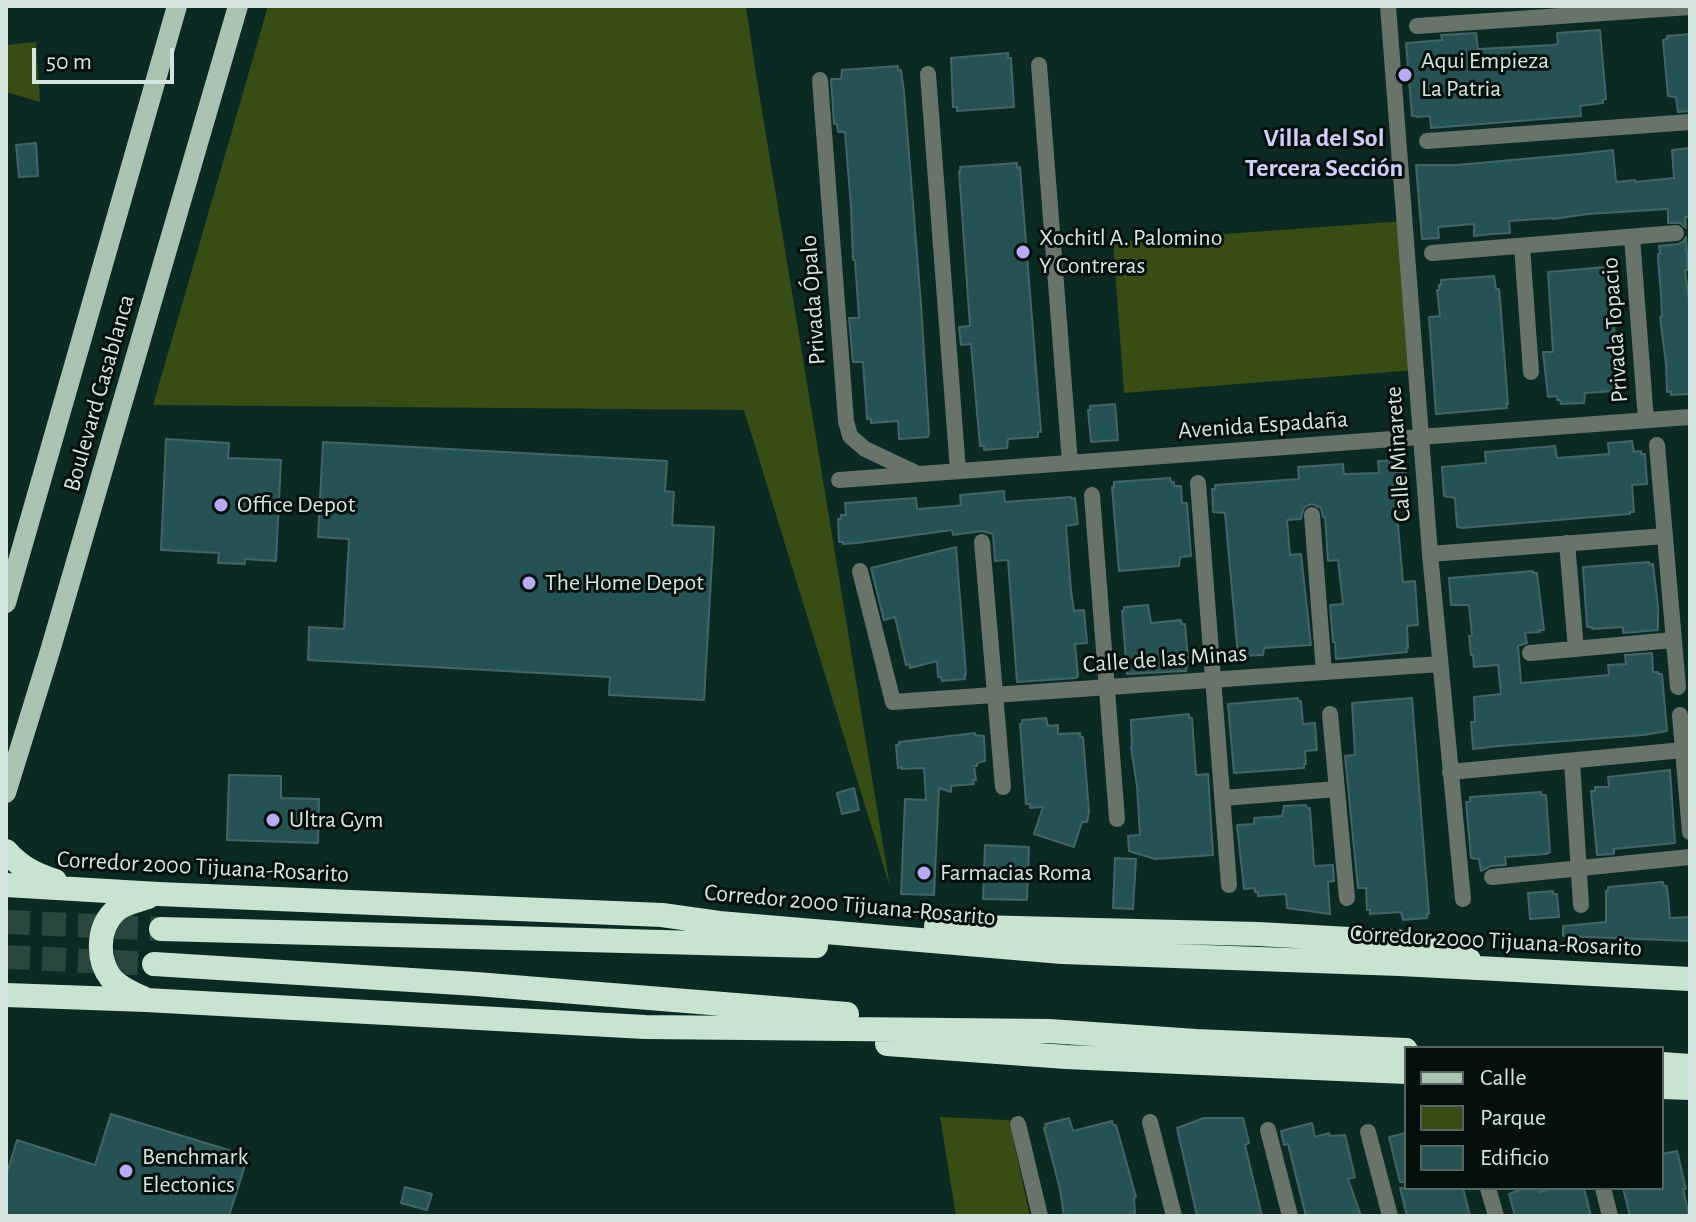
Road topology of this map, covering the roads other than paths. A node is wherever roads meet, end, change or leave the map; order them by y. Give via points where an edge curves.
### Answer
1 (177, 6) edge
2 (238, 6) edge
3 (1388, 6) edge
4 (1690, 7) edge
5 (1417, 26) dead end
6 (1039, 65) dead end
7 (928, 74) dead end
8 (820, 80) dead end
9 (1690, 122) edge
10 (1427, 141) dead end
11 (1676, 233) dead end
12 (1632, 237) junction
13 (1522, 246) junction
14 (1432, 253) dead end
15 (1531, 372) dead end
16 (1690, 417) edge
17 (1646, 420) junction
18 (1421, 437) junction
19 (1657, 445) dead end
20 (1070, 463) junction
21 (958, 471) junction
22 (921, 475) junction
23 (839, 480) dead end
24 (1198, 483) dead end
25 (1092, 495) dead end
26 (1312, 515) dead end
27 (1665, 536) junction
28 (982, 542) dead end
29 (1567, 543) junction
30 (1430, 554) junction
31 (860, 571) dead end
32 (6, 603) edge
33 (1673, 640) junction
34 (1576, 649) junction
35 (1530, 653) dead end
36 (1440, 664) junction
37 (1324, 672) junction
38 (1213, 680) junction
39 (1107, 687) junction
40 (1678, 687) dead end
41 (995, 695) junction
42 (1330, 714) dead end
43 (1680, 715) dead end
44 (1683, 750) junction
45 (1572, 761) junction
46 (1450, 772) junction
47 (1003, 787) dead end
48 (1337, 789) junction
49 (6, 793) edge
50 (1223, 798) junction
51 (1117, 819) dead end
52 (1690, 832) edge
53 (6, 851) edge
54 (1690, 857) edge
55 (1579, 868) junction
56 (1492, 877) dead end
57 (6, 885) edge
58 (1229, 885) dead end
59 (84, 890) junction
60 (158, 894) junction
61 (1347, 898) dead end
62 (1463, 899) dead end
63 (1581, 905) dead end
64 (662, 915) junction
65 (161, 929) tunnel mouth
66 (1062, 952) junction
67 (1690, 963) edge
68 (154, 964) tunnel mouth
69 (1498, 969) junction
70 (1622, 976) junction
71 (1690, 979) edge
72 (6, 995) edge
73 (37, 997) junction
74 (146, 1000) junction
75 (6, 1008) edge
76 (645, 1027) junction
77 (1049, 1031) junction
78 (1404, 1050) edge
79 (1664, 1064) edge
80 (1690, 1066) edge
81 (1404, 1072) edge
82 (1664, 1087) edge
83 (1690, 1088) edge
84 (1150, 1122) dead end
85 (1018, 1124) dead end
86 (1268, 1130) dead end
87 (1368, 1132) dead end
88 (1489, 1190) edge
89 (1604, 1190) edge
90 (1040, 1216) edge
91 (1174, 1216) edge
92 (1290, 1216) edge
93 (1390, 1216) edge
94 (1496, 1216) edge
95 (1610, 1216) edge

1 - 32 main road, Boulevard Casablanca
2 - 49 main road, Boulevard Casablanca
3 - 18 street, Calle Minarete
4 - 5 street
6 - 20 street
7 - 21 street
8 - 22 street, Privada Ópalo via 846,421 850,436 865,449
9 - 10 street
11 - 12 street, Privada Topacio
12 - 13 street, Privada Topacio
12 - 17 street, Privada Topacio
13 - 14 street, Privada Topacio
13 - 15 street
16 - 17 street, Avenida Espadaña
17 - 18 street, Avenida Espadaña
18 - 20 street, Avenida Espadaña
18 - 30 street, Calle Minarete
19 - 27 street
20 - 21 street, Avenida Espadaña
21 - 22 street, Avenida Espadaña
22 - 23 street, Avenida Espadaña
24 - 38 street
25 - 39 street
26 - 37 street
27 - 29 street
27 - 33 street
28 - 41 street
29 - 30 street
29 - 34 street
30 - 36 street, Calle Minarete
31 - 41 street, Calle de las Minas via 893,702
33 - 34 street
33 - 40 street
34 - 35 street
36 - 37 street, Calle de las Minas
36 - 46 street, Calle Minarete
37 - 38 street, Calle de las Minas
38 - 39 street, Calle de las Minas
38 - 50 street
39 - 41 street, Calle de las Minas
39 - 51 street
41 - 47 street
42 - 48 street
43 - 44 street
44 - 45 street
44 - 52 street
45 - 46 street
45 - 55 street
46 - 62 street, Calle Minarete
48 - 50 street
48 - 61 street
50 - 58 street
53 - 59 highway via 34,874
54 - 55 street
55 - 56 street
55 - 63 street
57 - 59 highway, Corredor 2000 Tijuana-Rosarito
59 - 60 highway, Corredor 2000 Tijuana-Rosarito
60 - 64 highway, Corredor 2000 Tijuana-Rosarito
60 - 74 highway via 113,912 101,945 112,979
64 - 66 highway, Corredor 2000 Tijuana-Rosarito
64 - 69 highway via 1404,942
65 - 66 highway
66 - 69 highway, Corredor 2000 Tijuana-Rosarito
67 - 70 highway
68 - 77 highway via 476,984
69 - 70 highway, Corredor 2000 Tijuana-Rosarito
70 - 71 highway, Corredor 2000 Tijuana-Rosarito
72 - 73 highway
73 - 74 highway
73 - 75 highway
74 - 76 highway
76 - 77 highway
76 - 81 highway via 1066,1057
77 - 78 highway
79 - 80 highway
82 - 83 highway
84 - 91 street
85 - 90 street
86 - 92 street
87 - 93 street
88 - 94 street
89 - 95 street

